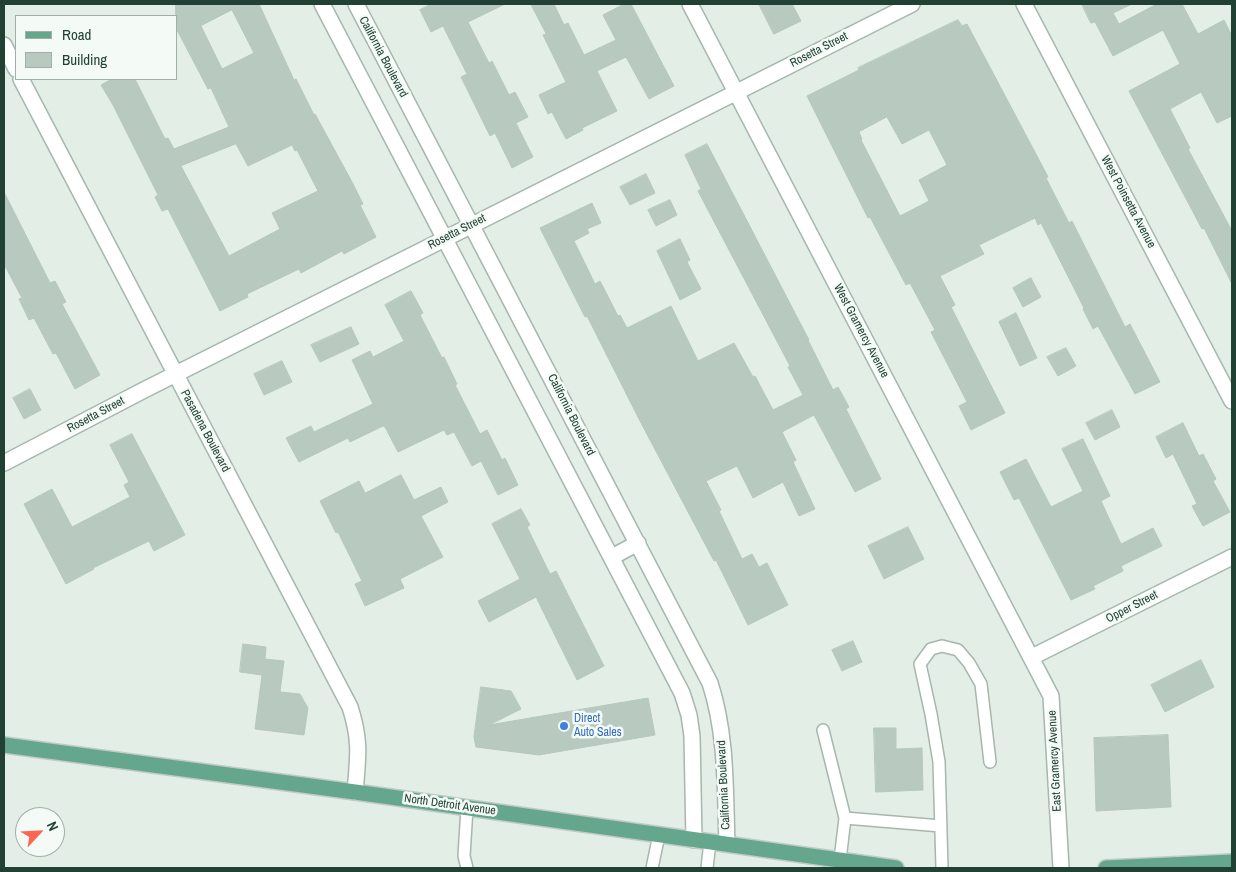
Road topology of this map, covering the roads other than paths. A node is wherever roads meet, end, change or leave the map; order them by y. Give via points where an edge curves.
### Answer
1 (322, 4) edge
2 (356, 4) edge
3 (690, 4) edge
4 (912, 4) edge
5 (1024, 4) edge
6 (4, 44) edge
7 (15, 67) edge
8 (23, 80) edge
9 (736, 92) junction
10 (472, 225) junction
11 (445, 239) junction
12 (175, 374) junction
13 (1232, 401) edge
14 (4, 463) edge
15 (638, 543) junction
16 (1232, 556) edge
17 (612, 558) junction
18 (1032, 657) junction
19 (823, 730) dead end
20 (4, 745) edge
21 (990, 762) dead end
22 (355, 792) junction
23 (467, 808) junction
24 (845, 818) junction
25 (941, 826) junction
26 (659, 835) junction
27 (694, 840) junction
28 (710, 842) junction
29 (727, 844) junction
30 (840, 860) junction
31 (1232, 862) edge
32 (467, 868) edge
33 (652, 868) edge
34 (707, 868) edge
35 (896, 868) edge
36 (942, 868) edge
37 (1061, 868) edge
38 (1106, 868) edge

1 - 11 street
2 - 10 street, California Boulevard
3 - 9 street, West Gramercy Avenue
4 - 9 street, Rosetta Street
5 - 13 street, West Poinsetta Avenue
6 - 7 street
8 - 12 street, Pasadena Boulevard
9 - 10 street, Rosetta Street
9 - 18 street, West Gramercy Avenue
10 - 11 street, Rosetta Street
10 - 15 street, California Boulevard
11 - 12 street, Rosetta Street
11 - 17 street
12 - 14 street, Rosetta Street
12 - 22 street, Pasadena Boulevard via 350,706 359,748
15 - 17 street
15 - 29 street, California Boulevard via 710,683 717,705
16 - 18 street, Opper Street
17 - 27 street via 670,667 689,715
18 - 37 street, East Gramercy Avenue via 1051,696
19 - 24 lane
20 - 22 main road, North Detroit Avenue
21 - 25 lane via 981,684 958,650 942,646 931,649 920,664 939,762
22 - 23 main road, North Detroit Avenue
23 - 26 main road, North Detroit Avenue
23 - 32 lane via 464,856
24 - 25 lane
24 - 30 lane
25 - 36 lane
26 - 27 main road, North Detroit Avenue
26 - 33 lane
27 - 28 main road, North Detroit Avenue
28 - 29 main road, North Detroit Avenue
28 - 34 lane
29 - 30 main road, North Detroit Avenue
30 - 35 main road, North Detroit Avenue
31 - 38 main road

